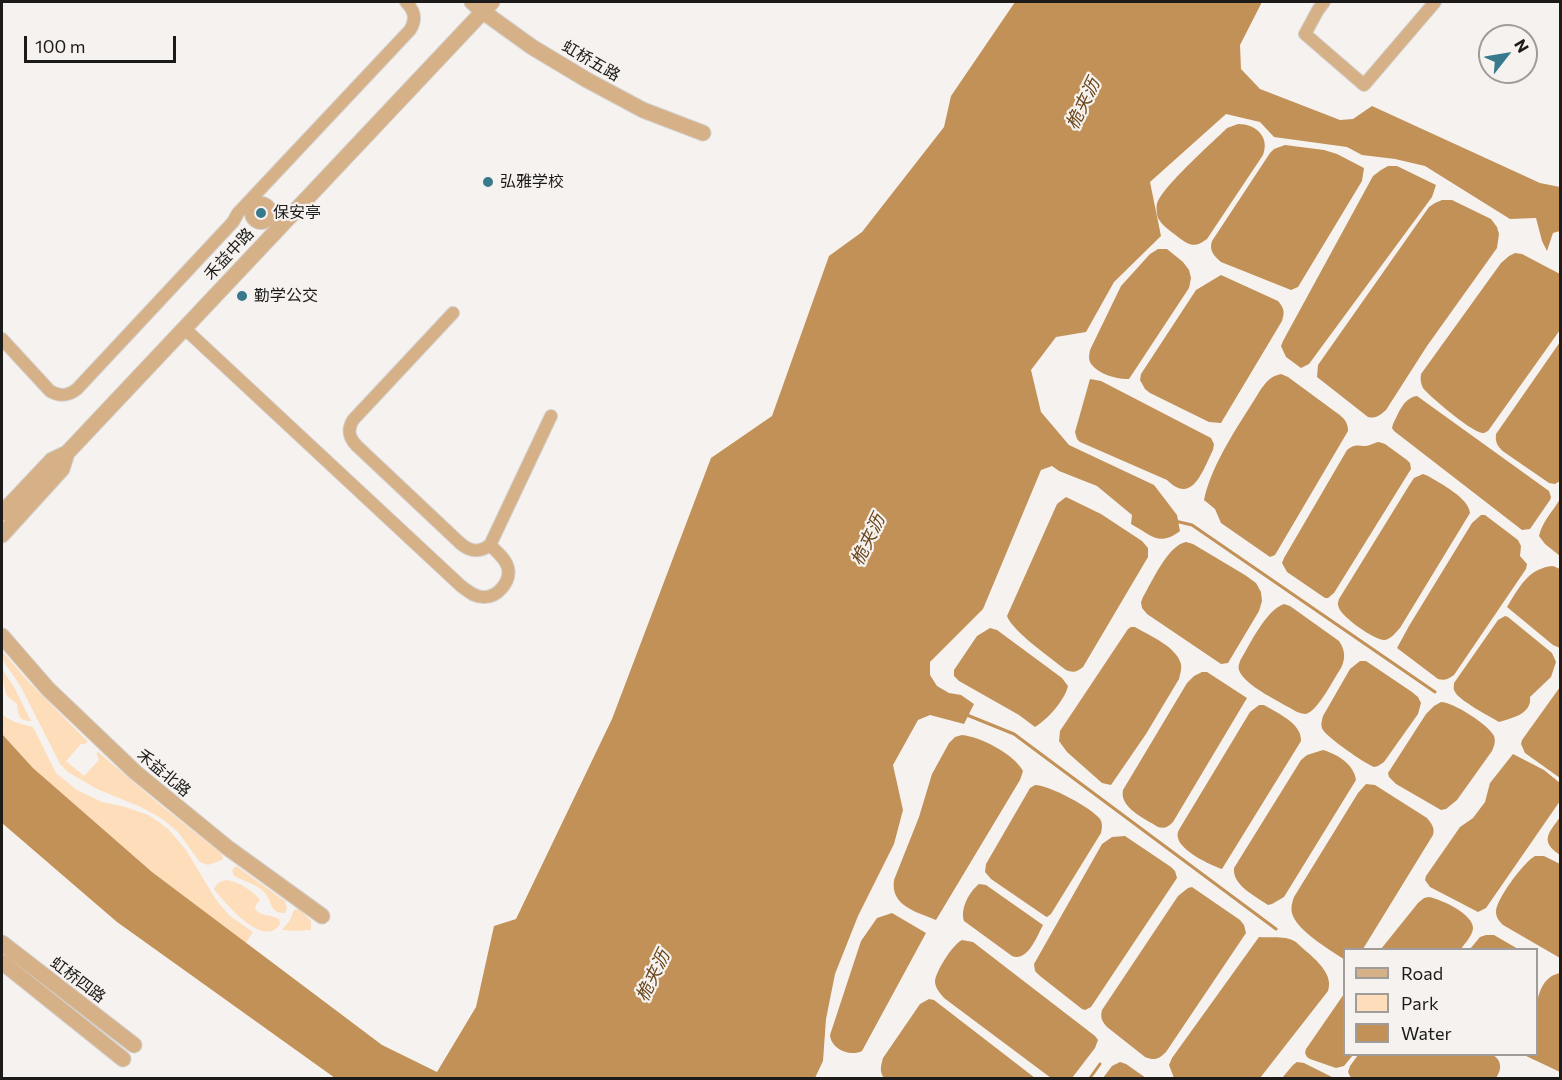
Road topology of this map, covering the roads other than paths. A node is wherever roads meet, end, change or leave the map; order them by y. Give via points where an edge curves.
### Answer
1 (406, 2) edge
2 (1324, 2) edge
3 (1435, 2) edge
4 (482, 5) edge
5 (703, 134) dead end
6 (252, 204) junction
7 (273, 225) junction
8 (453, 313) dead end
9 (184, 328) junction
10 (2, 339) edge
11 (551, 416) dead end
12 (67, 453) junction
13 (2, 513) edge
14 (2, 535) edge
15 (490, 545) junction
16 (2, 636) edge
17 (322, 916) dead end
18 (2, 943) edge
19 (2, 962) edge
20 (134, 1045) dead end
21 (123, 1059) dead end

1 - 6 street via 414,14 410,30
2 - 3 street via 1305,33 1364,85
4 - 5 street, 虹桥五路 via 532,47 587,80 643,110
4 - 7 street, 禾益中路
6 - 7 street via 262,203 270,208
6 - 10 street via 238,213 71,394 50,391
7 - 9 street, 禾益中路
8 - 15 street via 356,416 349,432 357,446 460,543 475,551
9 - 12 street, 禾益中路
9 - 15 street via 461,586 481,598 498,592 508,578 507,565
11 - 15 street
12 - 13 street, 禾益中路 via 52,460
12 - 14 street, 禾益中路 via 62,469
16 - 17 street, 禾益北路 via 48,689 135,772 228,848
18 - 20 street, 虹桥四路
19 - 21 street, 虹桥四路

